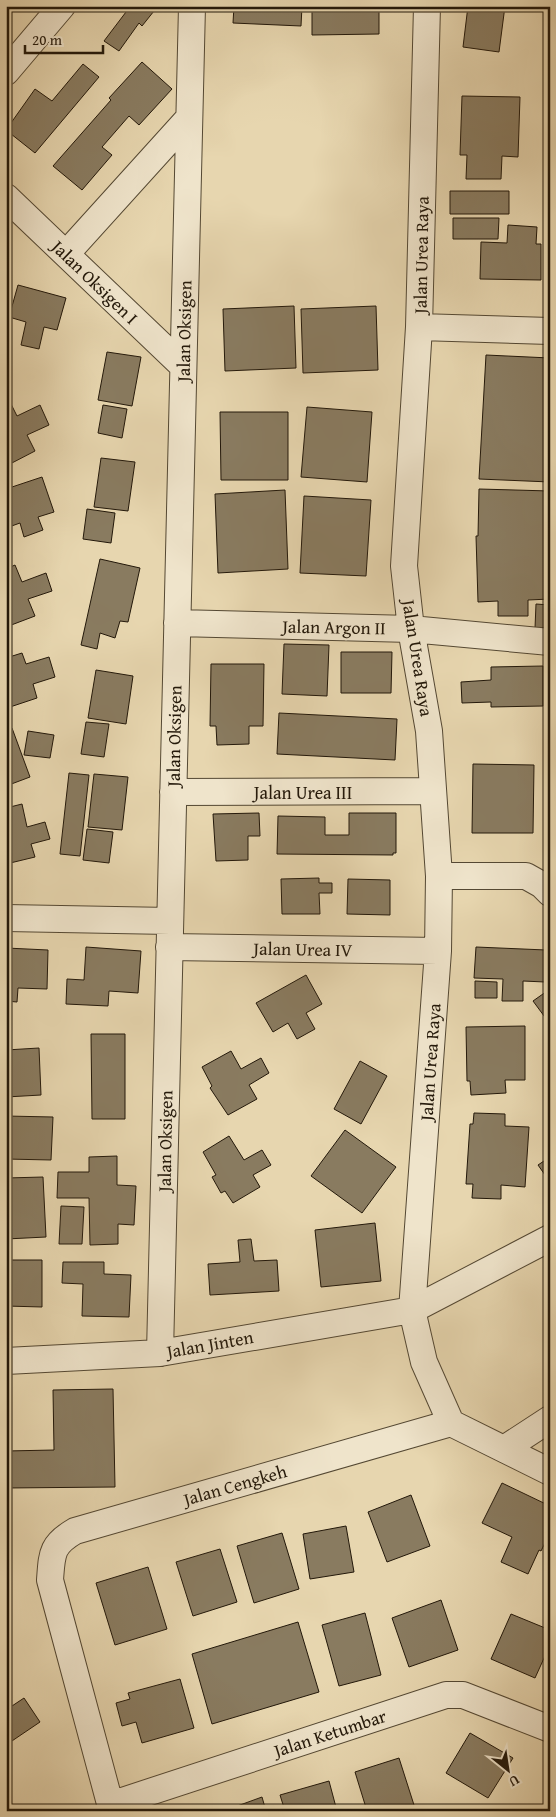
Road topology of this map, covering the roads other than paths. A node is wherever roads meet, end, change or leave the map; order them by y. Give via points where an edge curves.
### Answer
1 (62, 6) edge
2 (192, 6) edge
3 (427, 6) edge
4 (6, 72) edge
5 (189, 118) junction
6 (6, 197) edge
7 (66, 254) junction
8 (419, 327) junction
9 (550, 331) edge
10 (183, 366) junction
11 (177, 623) junction
12 (411, 629) junction
13 (550, 642) edge
14 (433, 791) junction
15 (173, 792) junction
16 (438, 876) junction
17 (550, 893) edge
18 (6, 918) edge
19 (170, 921) junction
20 (169, 947) junction
21 (438, 951) junction
22 (550, 1238) edge
23 (412, 1310) junction
24 (160, 1353) junction
25 (6, 1361) edge
26 (550, 1419) edge
27 (451, 1423) junction
28 (504, 1449) junction
29 (550, 1472) edge
30 (550, 1729) edge
31 (111, 1808) edge

1 - 4 street
2 - 5 street, Jalan Oksigen
3 - 8 street, Jalan Urea Raya
5 - 7 street
5 - 10 street, Jalan Oksigen
6 - 7 street, Jalan Oksigen I
7 - 10 street, Jalan Oksigen I
8 - 9 street
8 - 12 street, Jalan Urea Raya via 404,566
10 - 11 street, Jalan Oksigen
11 - 12 street, Jalan Argon II
11 - 15 street, Jalan Oksigen
12 - 13 street, Jalan Argon II
12 - 14 street, Jalan Urea Raya via 429,731
14 - 15 street, Jalan Urea III
14 - 16 street, Jalan Urea Raya
15 - 19 street, Jalan Oksigen
16 - 17 street via 526,876
16 - 21 street, Jalan Urea Raya
18 - 19 street
19 - 20 street, Jalan Oksigen
20 - 21 street, Jalan Urea IV
20 - 24 street, Jalan Oksigen
21 - 23 street, Jalan Urea Raya
22 - 23 street, Jalan Jinten
23 - 24 street, Jalan Jinten
23 - 27 street, Jalan Urea Raya via 424,1362
24 - 25 street, Jalan Jinten
26 - 28 street
27 - 28 street
27 - 31 street, Jalan Cengkeh via 76,1531 62,1539 52,1559 50,1580
28 - 29 street
30 - 31 street, Jalan Ketumbar via 463,1695 446,1695

